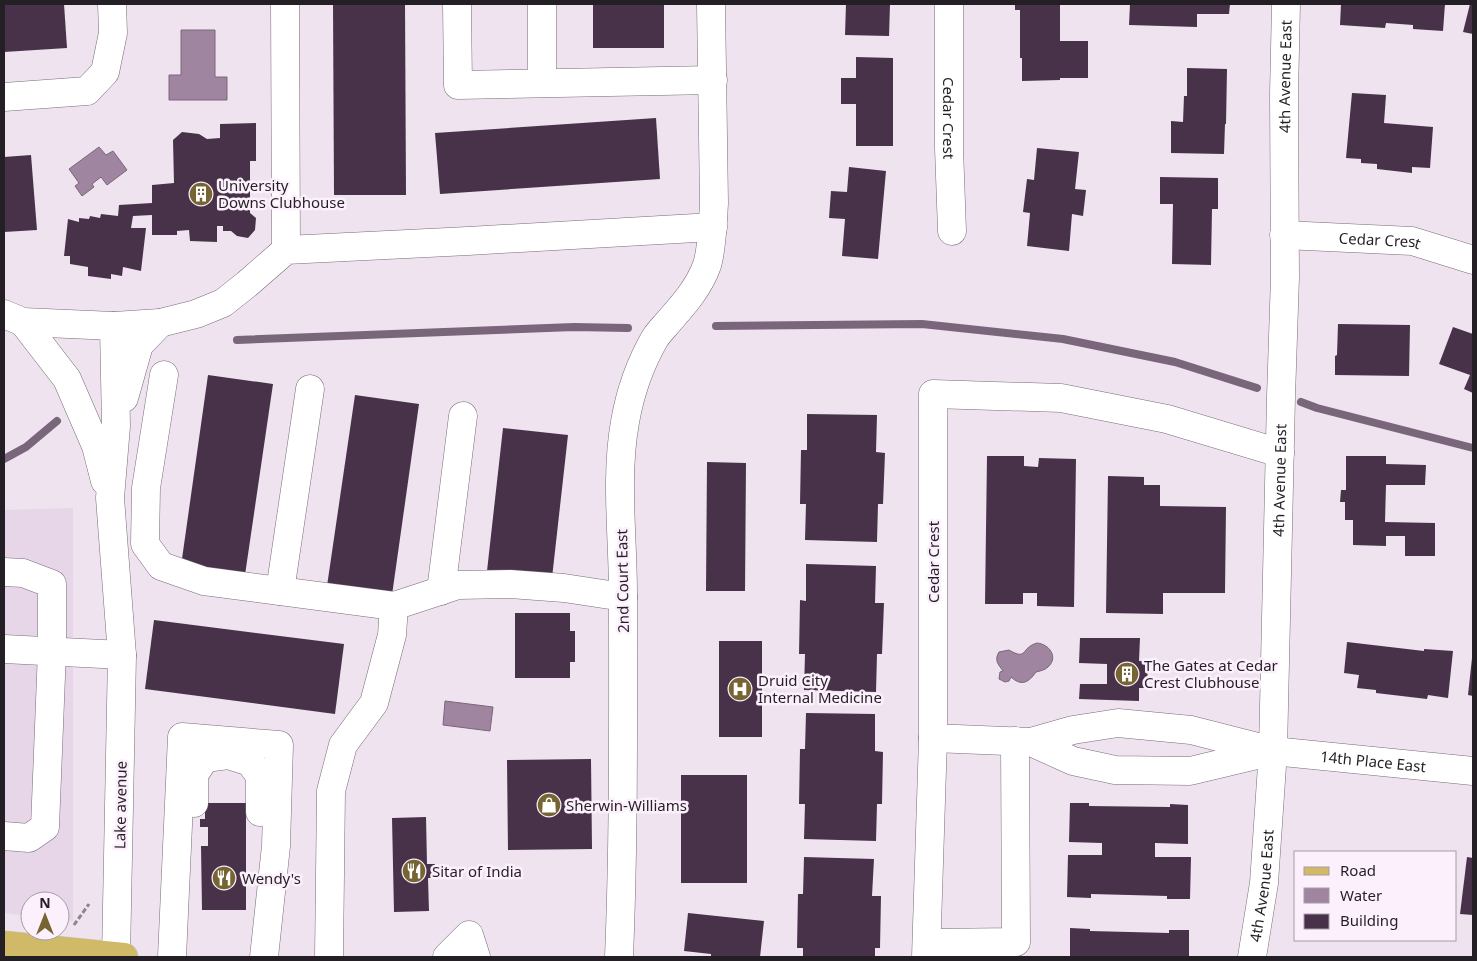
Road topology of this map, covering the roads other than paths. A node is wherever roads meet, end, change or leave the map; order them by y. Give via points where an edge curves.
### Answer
1 (112, 4) edge
2 (284, 4) edge
3 (457, 4) edge
4 (542, 4) edge
5 (711, 4) edge
6 (949, 4) edge
7 (1286, 4) edge
8 (713, 80) junction
9 (542, 83) junction
10 (4, 97) edge
11 (713, 228) junction
12 (952, 231) dead end
13 (1284, 235) junction
14 (286, 250) junction
15 (1473, 260) edge
16 (13, 318) edge
17 (160, 323) junction
18 (114, 326) junction
19 (164, 375) dead end
20 (310, 389) dead end
21 (463, 416) dead end
22 (116, 426) junction
23 (1280, 453) junction
24 (110, 498) junction
25 (4, 572) edge
26 (280, 591) junction
27 (441, 591) junction
28 (623, 597) junction
29 (394, 606) junction
30 (4, 650) edge
31 (52, 652) junction
32 (122, 655) junction
33 (932, 738) junction
34 (1023, 742) junction
35 (1273, 752) junction
36 (1473, 772) edge
37 (4, 836) edge
38 (4, 945) edge
39 (927, 950) edge
40 (1016, 950) edge
41 (119, 957) edge
42 (172, 957) edge
43 (264, 957) edge
44 (329, 957) edge
45 (447, 957) edge
46 (476, 957) edge
47 (619, 957) edge
48 (1252, 957) edge

1 - 10 street via 113,33 105,72 87,91
2 - 14 street
3 - 9 street via 458,85
4 - 9 street
5 - 8 street, 2nd Court East
6 - 12 street, Cedar Crest
7 - 13 street, 4th Avenue East
8 - 9 street
8 - 11 street, 2nd Court East
11 - 14 street
11 - 28 street, 2nd Court East via 707,264 695,290 656,337 630,394 621,454
13 - 15 street, Cedar Crest via 1412,241
13 - 23 street, 4th Avenue East
14 - 17 street via 223,303
16 - 18 street
16 - 24 street via 67,379 96,446
17 - 18 street
17 - 22 street via 139,345
18 - 22 street
19 - 26 street via 146,488 145,544 161,566 204,581
20 - 26 street
21 - 27 street
22 - 24 street
23 - 33 street, Cedar Crest via 1168,419 1061,398 933,394
23 - 35 street, 4th Avenue East
24 - 32 street, Lake avenue
25 - 31 street via 23,573 52,584
26 - 29 street
27 - 28 street via 458,586 510,584
27 - 29 street
28 - 47 street, 2nd Court East
29 - 44 street via 392,635 374,703 342,745 331,790
30 - 31 street
31 - 32 street
31 - 37 street via 45,827 29,838
32 - 41 street, Lake avenue
33 - 34 street
33 - 39 street
34 - 35 street via 1118,723 1192,730
34 - 35 street via 1074,761 1115,770 1190,771
34 - 40 street
35 - 36 street, 14th Place East
35 - 48 street, 4th Avenue East via 1264,883
38 - 41 main road
39 - 40 street
42 - 43 street via 182,737 279,745 276,846
45 - 46 street via 469,935

